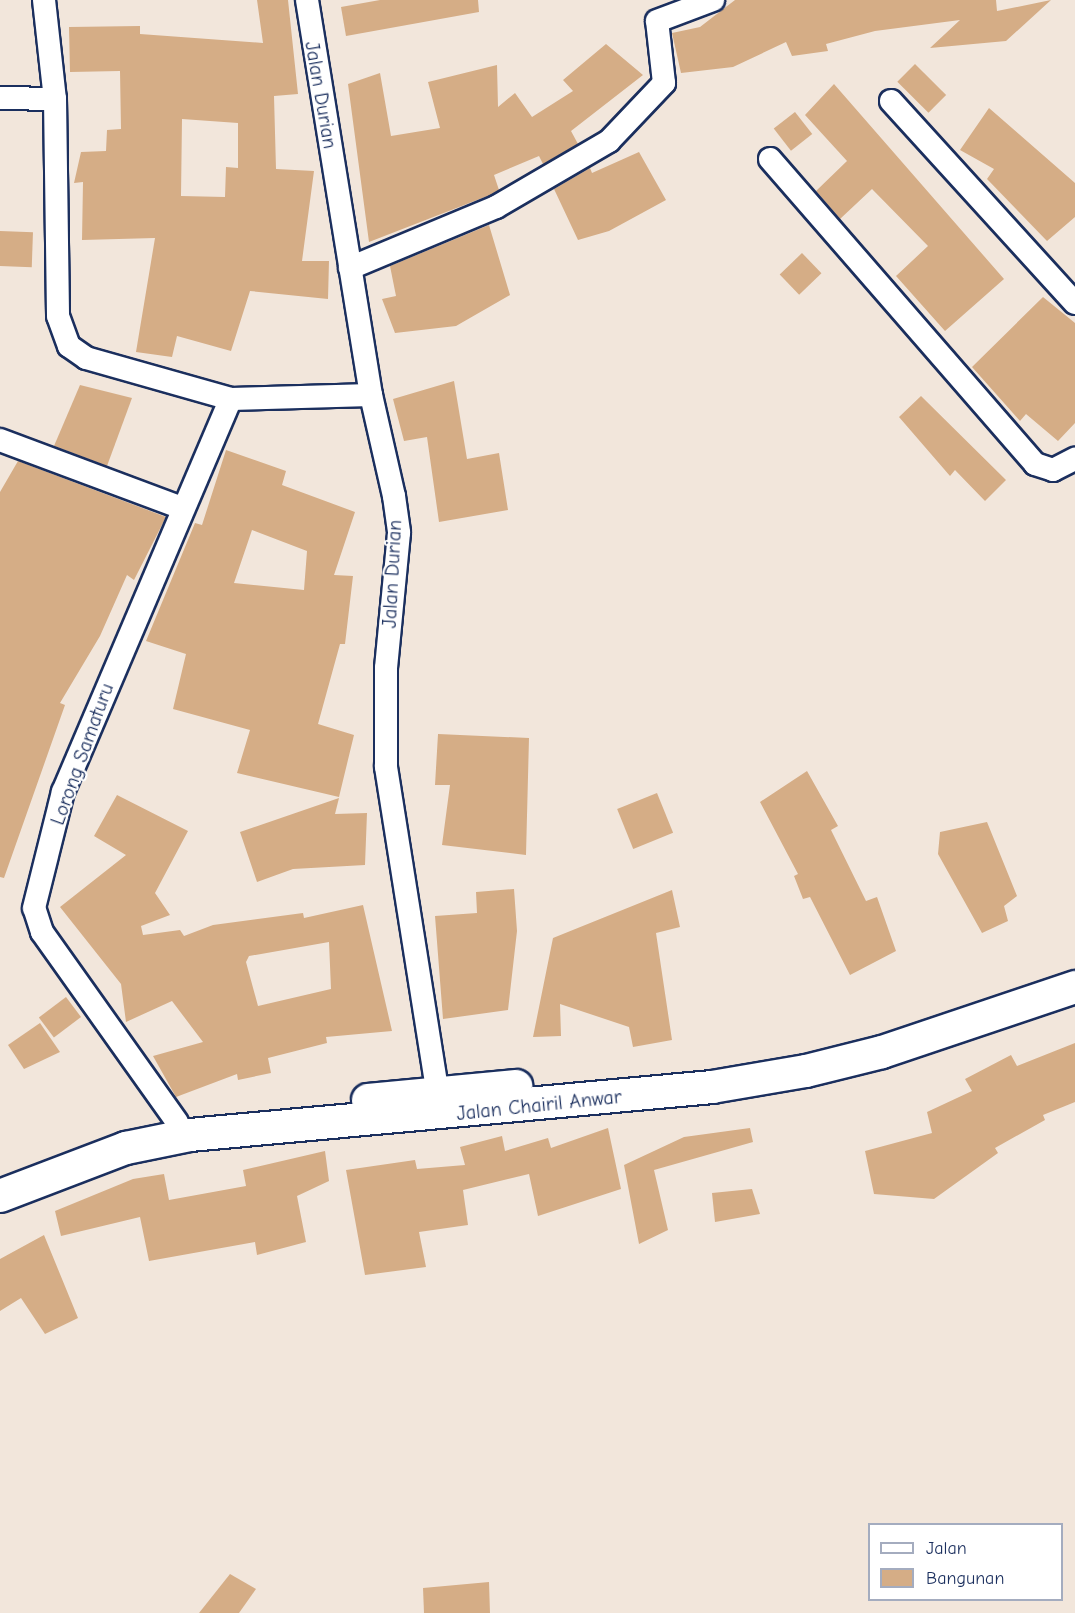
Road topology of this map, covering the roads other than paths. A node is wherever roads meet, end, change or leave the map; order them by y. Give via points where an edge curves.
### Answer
1 (44, 0) edge
2 (307, 0) edge
3 (713, 0) edge
4 (0, 98) edge
5 (55, 99) junction
6 (891, 101) dead end
7 (770, 159) dead end
8 (350, 268) junction
9 (1071, 291) edge
10 (371, 395) junction
11 (231, 399) junction
12 (0, 440) edge
13 (1075, 459) edge
14 (182, 508) junction
15 (1075, 975) edge
16 (1075, 987) edge
17 (439, 1104) junction
18 (177, 1122) junction
19 (0, 1179) edge
20 (0, 1196) edge

1 - 5 street
2 - 8 street, Jalan Durian
3 - 8 street via 657,21 664,83 609,141 496,207
4 - 5 street
5 - 11 street via 62,333 86,358
6 - 9 street
7 - 13 street via 1035,464 1053,470
8 - 10 street, Jalan Durian
10 - 11 street
10 - 17 street, Jalan Durian via 399,532 386,668 386,767
11 - 14 street, Lorong Samaturu
12 - 14 street
14 - 18 street, Lorong Samaturu via 63,792 34,908 42,932
15 - 17 main road, Jalan Chairil Anwar via 868,1041 791,1058
16 - 17 main road, Jalan Chairil Anwar via 882,1052 806,1071 712,1087
17 - 18 main road, Jalan Chairil Anwar
17 - 20 main road, Jalan Chairil Anwar via 158,1141
18 - 19 main road, Jalan Chairil Anwar via 113,1138

